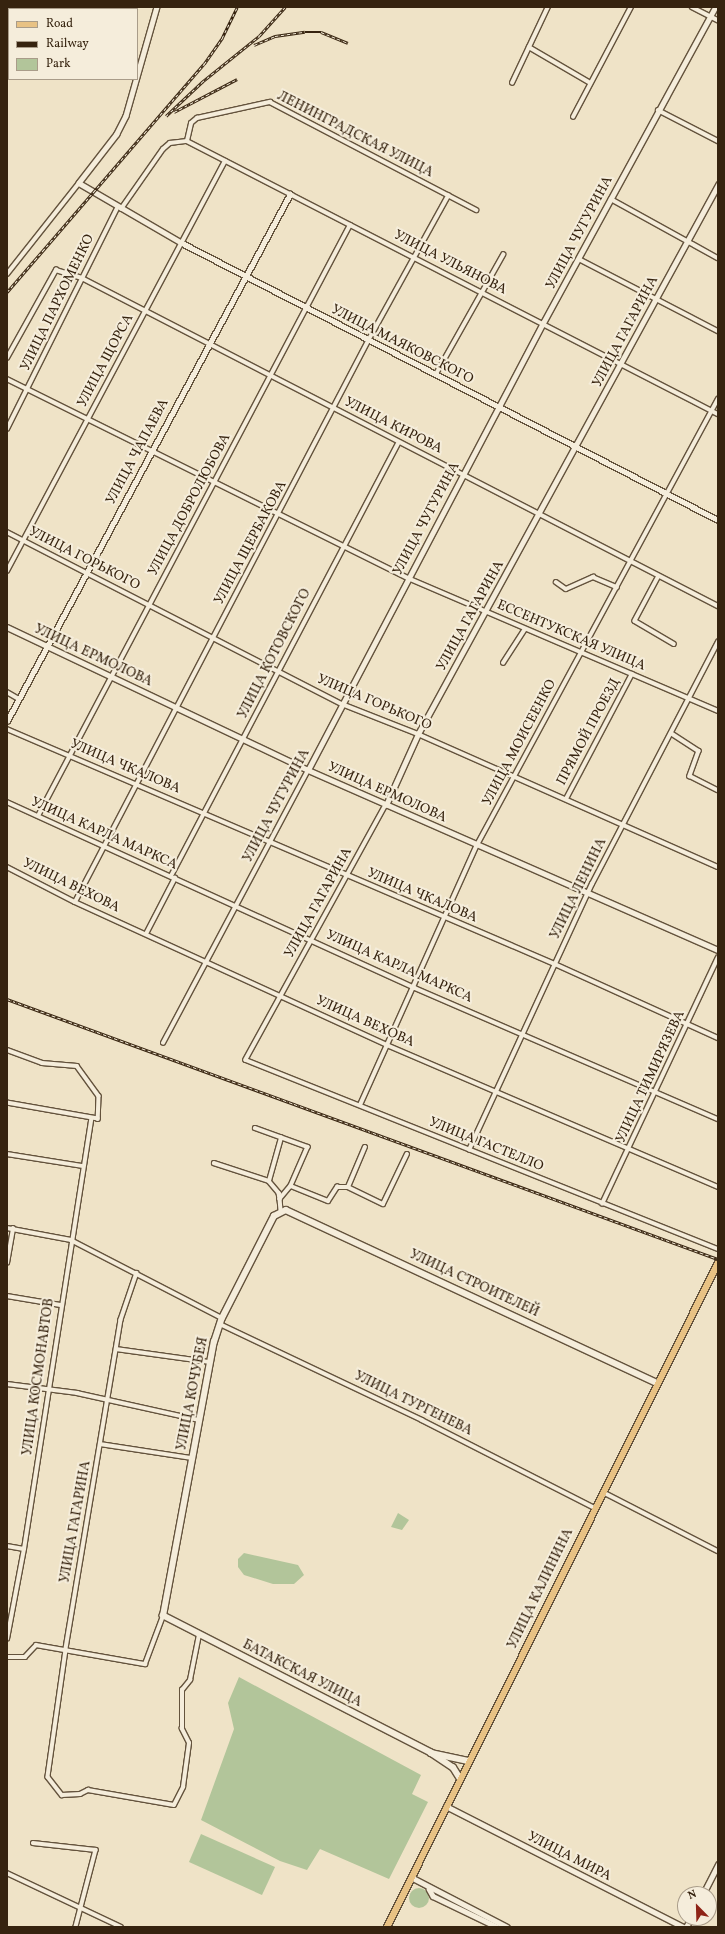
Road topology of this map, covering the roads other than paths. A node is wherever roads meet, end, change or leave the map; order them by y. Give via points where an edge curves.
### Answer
1 (157, 7) edge
2 (548, 7) edge
3 (631, 7) edge
4 (692, 7) edge
5 (715, 7) edge
6 (710, 16) junction
7 (718, 20) edge
8 (529, 47) junction
9 (138, 74) edge
10 (136, 80) edge
11 (589, 82) junction
12 (512, 83) dead end
13 (658, 110) junction
14 (573, 117) dead end
15 (187, 140) junction
16 (718, 141) edge
17 (225, 161) junction
18 (79, 183) junction
19 (718, 185) edge
20 (290, 194) junction
21 (448, 196) junction
22 (611, 199) junction
23 (119, 209) junction
24 (477, 210) dead end
25 (350, 225) junction
26 (687, 242) junction
27 (182, 243) junction
28 (503, 255) dead end
29 (414, 258) junction
30 (718, 258) edge
31 (579, 259) junction
32 (7, 274) edge
33 (245, 276) junction
34 (82, 278) junction
35 (483, 291) junction
36 (656, 298) junction
37 (306, 308) junction
38 (145, 311) junction
39 (543, 323) junction
40 (718, 331) edge
41 (368, 341) junction
42 (209, 344) junction
43 (7, 358) edge
44 (621, 364) junction
45 (436, 374) junction
46 (270, 376) junction
47 (7, 379) edge
48 (27, 390) junction
49 (718, 399) edge
50 (334, 408) junction
51 (498, 408) junction
52 (712, 411) junction
53 (718, 414) edge
54 (89, 418) junction
55 (7, 429) edge
56 (398, 442) junction
57 (576, 448) junction
58 (151, 450) junction
59 (463, 475) junction
60 (214, 483) junction
61 (667, 494) junction
62 (540, 514) junction
63 (277, 516) junction
64 (718, 520) edge
65 (7, 532) edge
66 (23, 540) junction
67 (343, 547) junction
68 (631, 561) junction
69 (7, 571) edge
70 (85, 572) junction
71 (660, 576) junction
72 (408, 578) junction
73 (556, 582) dead end
74 (616, 587) junction
75 (149, 605) junction
76 (718, 606) edge
77 (486, 612) junction
78 (7, 627) edge
79 (525, 629) junction
80 (213, 638) junction
81 (718, 642) edge
82 (674, 644) dead end
83 (48, 647) junction
84 (581, 654) junction
85 (503, 663) dead end
86 (278, 672) junction
87 (632, 674) junction
88 (110, 678) junction
89 (7, 692) edge
90 (690, 698) junction
91 (19, 699) junction
92 (342, 704) junction
93 (177, 707) junction
94 (718, 711) edge
95 (7, 721) edge
96 (7, 729) edge
97 (671, 733) junction
98 (418, 734) junction
99 (243, 740) junction
100 (69, 756) junction
101 (308, 770) junction
102 (514, 776) junction
103 (136, 784) junction
104 (718, 790) edge
105 (566, 799) junction
106 (7, 802) edge
107 (386, 804) junction
108 (204, 813) junction
109 (38, 816) junction
110 (622, 824) junction
111 (270, 842) junction
112 (477, 845) junction
113 (105, 846) junction
114 (7, 867) edge
115 (718, 867) edge
116 (347, 875) junction
117 (171, 876) junction
118 (176, 878) junction
119 (588, 893) junction
120 (74, 902) junction
121 (236, 906) junction
122 (445, 918) junction
123 (146, 934) junction
124 (311, 940) junction
125 (718, 950) edge
126 (718, 958) edge
127 (206, 962) junction
128 (555, 964) junction
129 (414, 988) junction
130 (281, 996) junction
131 (688, 1025) junction
132 (524, 1034) junction
133 (718, 1038) edge
134 (163, 1043) dead end
135 (387, 1045) junction
136 (7, 1050) edge
137 (246, 1060) joint
138 (495, 1092) junction
139 (656, 1093) junction
140 (7, 1103) edge
141 (360, 1105) junction
142 (91, 1118) junction
143 (718, 1119) edge
144 (255, 1128) dead end
145 (281, 1138) junction
146 (365, 1147) dead end
147 (469, 1150) junction
148 (630, 1150) junction
149 (7, 1154) edge
150 (407, 1154) dead end
151 (214, 1163) dead end
152 (83, 1166) junction
153 (269, 1180) junction
154 (291, 1186) junction
155 (348, 1187) junction
156 (718, 1187) edge
157 (280, 1199) junction
158 (602, 1204) junction
159 (282, 1210) junction
160 (7, 1228) edge
161 (13, 1229) junction
162 (71, 1240) junction
163 (718, 1249) edge
164 (7, 1263) edge
165 (718, 1263) edge
166 (137, 1273) junction
167 (7, 1296) edge
168 (60, 1305) junction
169 (221, 1321) junction
170 (116, 1349) junction
171 (210, 1362) junction
172 (657, 1383) junction
173 (7, 1384) edge
174 (48, 1392) junction
175 (107, 1399) junction
176 (199, 1420) junction
177 (100, 1444) junction
178 (192, 1458) junction
179 (603, 1492) junction
180 (595, 1508) junction
181 (7, 1546) edge
182 (24, 1548) junction
183 (718, 1550) edge
184 (163, 1616) junction
185 (199, 1635) junction
186 (7, 1639) edge
187 (66, 1650) junction
188 (7, 1657) edge
189 (431, 1753) junction
190 (469, 1760) junction
191 (460, 1779) junction
192 (446, 1806) junction
193 (33, 1843) dead end
194 (718, 1865) edge
195 (7, 1873) edge
196 (411, 1877) junction
197 (707, 1886) edge
198 (429, 1889) junction
199 (80, 1908) junction
200 (76, 1927) edge
201 (121, 1927) edge
202 (387, 1927) edge
203 (497, 1927) edge
204 (507, 1927) edge
205 (683, 1927) edge

1 - 9 street
2 - 8 street
3 - 11 street
4 - 6 street
5 - 6 street, УЛИЦА ЧУГУРИНА
6 - 7 street
6 - 13 street, УЛИЦА ЧУГУРИНА
8 - 11 street
8 - 12 street
10 - 18 street via 118,134
11 - 14 street
13 - 16 street
13 - 22 street, УЛИЦА ЧУГУРИНА
15 - 17 street, УЛИЦА УЛЬЯНОВА
15 - 21 street, ЛЕНИНГРАДСКАЯ УЛИЦА via 191,123 197,118 270,102
15 - 23 street, УЛИЦА ПАРХОМЕНКО via 170,143
17 - 20 street, УЛИЦА УЛЬЯНОВА
17 - 27 street, УЛИЦА ЩОРСА
18 - 23 street, УЛИЦА МАЯКОВСКОГО
18 - 32 street
19 - 26 street, УЛИЦА ГАГАРИНА
20 - 25 street, УЛИЦА УЛЬЯНОВА
20 - 33 street, УЛИЦА ЧАПАЕВА
21 - 24 street, ЛЕНИНГРАДСКАЯ УЛИЦА
21 - 29 street, УЛИЦА ЩЕРБАКОВА
22 - 26 street
22 - 31 street, УЛИЦА ЧУГУРИНА
23 - 27 street, УЛИЦА МАЯКОВСКОГО
23 - 34 street, УЛИЦА ПАРХОМЕНКО
25 - 29 street, УЛИЦА УЛЬЯНОВА
25 - 37 street, УЛИЦА ДОБРОЛЮБОВА
26 - 30 street
26 - 36 street, УЛИЦА ГАГАРИНА
27 - 33 street, УЛИЦА МАЯКОВСКОГО
27 - 38 street, УЛИЦА ЩОРСА
28 - 35 street
29 - 35 street, УЛИЦА УЛЬЯНОВА
29 - 41 street, УЛИЦА ЩЕРБАКОВА
31 - 36 street
31 - 39 street, УЛИЦА ЧУГУРИНА
33 - 37 street, УЛИЦА МАЯКОВСКОГО
33 - 42 street, УЛИЦА ЧАПАЕВА
34 - 38 street, УЛИЦА КИРОВА
34 - 43 street, УЛИЦА КИРОВА via 56,270
34 - 48 street, УЛИЦА ПАРХОМЕНКО
35 - 39 street, УЛИЦА УЛЬЯНОВА
35 - 45 street
36 - 40 street
36 - 44 street, УЛИЦА ГАГАРИНА
37 - 41 street, УЛИЦА МАЯКОВСКОГО
37 - 46 street, УЛИЦА ДОБРОЛЮБОВА
38 - 42 street, УЛИЦА КИРОВА
38 - 54 street, УЛИЦА ЩОРСА
39 - 44 street, УЛИЦА УЛЬЯНОВА
39 - 51 street, УЛИЦА ЧУГУРИНА
41 - 45 street, УЛИЦА МАЯКОВСКОГО
41 - 50 street, УЛИЦА ЩЕРБАКОВА
42 - 46 street, УЛИЦА КИРОВА
42 - 58 street, УЛИЦА ЧАПАЕВА
44 - 52 street, УЛИЦА УЛЬЯНОВА
44 - 57 street, УЛИЦА ГАГАРИНА
45 - 51 street, УЛИЦА МАЯКОВСКОГО
46 - 50 street, УЛИЦА КИРОВА
46 - 60 street, УЛИЦА ДОБРОЛЮБОВА
47 - 48 street, ЕССЕНТУКСКАЯ УЛИЦА
48 - 54 street, ЕССЕНТУКСКАЯ УЛИЦА
48 - 55 street, УЛИЦА ПАРХОМЕНКО
49 - 52 street, УЛИЦА МОИСЕЕНКО
50 - 56 street, УЛИЦА КИРОВА
50 - 63 street, УЛИЦА ЩЕРБАКОВА
51 - 57 street, УЛИЦА МАЯКОВСКОГО
51 - 59 street, УЛИЦА ЧУГУРИНА
52 - 53 street, УЛИЦА УЛЬЯНОВА
52 - 61 street, УЛИЦА МОИСЕЕНКО
54 - 58 street, ЕССЕНТУКСКАЯ УЛИЦА
54 - 66 street, УЛИЦА ЩОРСА
56 - 59 street, УЛИЦА КИРОВА
56 - 67 street, УЛИЦА КОТОВСКОГО
57 - 61 street, УЛИЦА МАЯКОВСКОГО
57 - 62 street, УЛИЦА ГАГАРИНА
58 - 60 street, ЕССЕНТУКСКАЯ УЛИЦА
58 - 70 street, УЛИЦА ЧАПАЕВА
59 - 62 street, УЛИЦА КИРОВА
59 - 72 street, УЛИЦА ЧУГУРИНА
60 - 63 street, ЕССЕНТУКСКАЯ УЛИЦА
60 - 75 street, УЛИЦА ДОБРОЛЮБОВА
61 - 64 street, УЛИЦА МАЯКОВСКОГО
61 - 68 street, УЛИЦА МОИСЕЕНКО
62 - 68 street, УЛИЦА КИРОВА
62 - 77 street, УЛИЦА ГАГАРИНА
63 - 67 street, ЕССЕНТУКСКАЯ УЛИЦА
63 - 80 street, УЛИЦА ЩЕРБАКОВА
65 - 66 street, УЛИЦА ГОРЬКОГО
66 - 69 street, УЛИЦА ЩОРСА
66 - 70 street, УЛИЦА ГОРЬКОГО
67 - 72 street, ЕССЕНТУКСКАЯ УЛИЦА
67 - 86 street, УЛИЦА КОТОВСКОГО
68 - 71 street, УЛИЦА КИРОВА
68 - 74 street, УЛИЦА МОИСЕЕНКО
70 - 75 street, УЛИЦА ГОРЬКОГО
70 - 83 street, УЛИЦА ЧАПАЕВА
71 - 76 street, УЛИЦА КИРОВА
71 - 82 street via 635,621
72 - 77 street, ЕССЕНТУКСКАЯ УЛИЦА
72 - 92 street, УЛИЦА ЧУГУРИНА
73 - 74 street via 566,589 593,577
74 - 84 street, УЛИЦА МОИСЕЕНКО
75 - 80 street, УЛИЦА ГОРЬКОГО
75 - 88 street, УЛИЦА ДОБРОЛЮБОВА
77 - 79 street, ЕССЕНТУКСКАЯ УЛИЦА
77 - 98 street, УЛИЦА ГАГАРИНА
78 - 83 street, УЛИЦА ЕРМОЛОВА
79 - 84 street, ЕССЕНТУКСКАЯ УЛИЦА
79 - 85 street
80 - 86 street, УЛИЦА ГОРЬКОГО
80 - 93 street, УЛИЦА ЩЕРБАКОВА
81 - 90 street, УЛИЦА ЛЕНИНА
83 - 88 street, УЛИЦА ЕРМОЛОВА
83 - 91 street, УЛИЦА ЧАПАЕВА
84 - 87 street, ЕССЕНТУКСКАЯ УЛИЦА
84 - 102 street, УЛИЦА МОИСЕЕНКО
86 - 92 street, УЛИЦА ГОРЬКОГО
86 - 99 street, УЛИЦА КОТОВСКОГО
87 - 90 street, ЕССЕНТУКСКАЯ УЛИЦА
87 - 105 street, ПРЯМОЙ ПРОЕЗД
88 - 93 street, УЛИЦА ЕРМОЛОВА
88 - 100 street, УЛИЦА ДОБРОЛЮБОВА
89 - 91 street
90 - 94 street, ЕССЕНТУКСКАЯ УЛИЦА
90 - 97 street, УЛИЦА ЛЕНИНА
91 - 95 street, УЛИЦА ЧАПАЕВА
92 - 98 street, УЛИЦА ГОРЬКОГО
92 - 101 street, УЛИЦА ЧУГУРИНА
93 - 99 street, УЛИЦА ЕРМОЛОВА
93 - 103 street, УЛИЦА ЩЕРБАКОВА
96 - 100 street, УЛИЦА ЧКАЛОВА
97 - 104 street via 699,751 690,776
97 - 110 street, УЛИЦА ЛЕНИНА
98 - 102 street, УЛИЦА ГОРЬКОГО
98 - 107 street, УЛИЦА ГАГАРИНА
99 - 101 street, УЛИЦА ЕРМОЛОВА
99 - 108 street, УЛИЦА КОТОВСКОГО
100 - 103 street, УЛИЦА ЧКАЛОВА
100 - 109 street, УЛИЦА ДОБРОЛЮБОВА
101 - 107 street, УЛИЦА ЕРМОЛОВА
101 - 111 street, УЛИЦА ЧУГУРИНА
102 - 105 street, УЛИЦА ГОРЬКОГО
102 - 112 street, УЛИЦА МОИСЕЕНКО
103 - 108 street, УЛИЦА ЧКАЛОВА
103 - 113 street, УЛИЦА ЩЕРБАКОВА
105 - 110 street, УЛИЦА ГОРЬКОГО
106 - 109 street, УЛИЦА КАРЛА МАРКСА
107 - 112 street, УЛИЦА ЕРМОЛОВА
107 - 116 street, УЛИЦА ГАГАРИНА
108 - 111 street, УЛИЦА ЧКАЛОВА
108 - 117 street, УЛИЦА КОТОВСКОГО
109 - 113 street, УЛИЦА КАРЛА МАРКСА
110 - 115 street, УЛИЦА ГОРЬКОГО
110 - 119 street, УЛИЦА ЛЕНИНА
111 - 116 street, УЛИЦА ЧКАЛОВА
111 - 121 street, УЛИЦА ЧУГУРИНА
112 - 119 street, УЛИЦА ЕРМОЛОВА
112 - 122 street, УЛИЦА МОИСЕЕНКО
113 - 117 street, УЛИЦА КАРЛА МАРКСА
113 - 120 street, УЛИЦА ЩЕРБАКОВА
114 - 120 street, УЛИЦА ВЕХОВА
116 - 122 street, УЛИЦА ЧКАЛОВА
116 - 124 street, УЛИЦА ГАГАРИНА
117 - 118 street, УЛИЦА КАРЛА МАРКСА
118 - 121 street, УЛИЦА КАРЛА МАРКСА
118 - 123 street
119 - 125 street, УЛИЦА ЕРМОЛОВА
119 - 128 street, УЛИЦА ЛЕНИНА
120 - 123 street, УЛИЦА ВЕХОВА
121 - 124 street, УЛИЦА КАРЛА МАРКСА
121 - 127 street, УЛИЦА ЧУГУРИНА
122 - 128 street, УЛИЦА ЧКАЛОВА
122 - 129 street, УЛИЦА МОИСЕЕНКО
123 - 127 street, УЛИЦА ВЕХОВА
124 - 129 street, УЛИЦА КАРЛА МАРКСА
124 - 130 street, УЛИЦА ГАГАРИНА
126 - 131 street, УЛИЦА ТИМИРЯЗЕВА
127 - 130 street, УЛИЦА ВЕХОВА
127 - 134 street, УЛИЦА ЧУГУРИНА
128 - 131 street, УЛИЦА ЧКАЛОВА
128 - 132 street, УЛИЦА ЛЕНИНА
129 - 132 street, УЛИЦА КАРЛА МАРКСА
129 - 135 street, УЛИЦА МОИСЕЕНКО
130 - 135 street, УЛИЦА ВЕХОВА
130 - 137 street, УЛИЦА ГАГАРИНА
131 - 133 street, УЛИЦА ЧКАЛОВА
131 - 139 street, УЛИЦА ТИМИРЯЗЕВА
132 - 138 street, УЛИЦА ЛЕНИНА
132 - 139 street, УЛИЦА КАРЛА МАРКСА
135 - 138 street, УЛИЦА ВЕХОВА
135 - 141 street, УЛИЦА МОИСЕЕНКО
136 - 142 street via 42,1063 77,1066 99,1096 98,1119
137 - 141 street, УЛИЦА ГАСТЕЛЛО
138 - 147 street, УЛИЦА ЛЕНИНА
138 - 148 street, УЛИЦА ВЕХОВА
139 - 143 street, УЛИЦА КАРЛА МАРКСА
139 - 148 street, УЛИЦА ТИМИРЯЗЕВА
140 - 142 street
141 - 147 street, УЛИЦА ГАСТЕЛЛО
142 - 152 street, УЛИЦА КОСМОНАВТОВ
144 - 145 street
145 - 153 street
145 - 154 street via 308,1147
146 - 155 street
147 - 158 street, УЛИЦА ГАСТЕЛЛО
148 - 156 street, УЛИЦА ВЕХОВА
148 - 158 street, УЛИЦА ТИМИРЯЗЕВА
149 - 152 street
150 - 155 street via 383,1204
151 - 153 street
152 - 162 street, УЛИЦА КОСМОНАВТОВ
153 - 157 street
154 - 155 street via 328,1201 337,1187
154 - 157 street
157 - 159 street
158 - 163 street, УЛИЦА ГАСТЕЛЛО
159 - 169 main road, УЛИЦА КОЧУБЕЯ via 274,1216
159 - 172 main road, УЛИЦА СТРОИТЕЛЕЙ via 291,1211
160 - 161 street, УЛИЦА ТУРГЕНЕВА
161 - 162 street, УЛИЦА ТУРГЕНЕВА
161 - 164 street
162 - 166 street, УЛИЦА ТУРГЕНЕВА
162 - 168 street, УЛИЦА КОСМОНАВТОВ
165 - 172 main road, УЛИЦА КАЛИНИНА
166 - 169 street, УЛИЦА ТУРГЕНЕВА
166 - 170 street, УЛИЦА ГАГАРИНА via 127,1294
167 - 168 street
168 - 174 street, УЛИЦА КОСМОНАВТОВ
169 - 171 main road, УЛИЦА КОЧУБЕЯ
169 - 180 street, УЛИЦА ТУРГЕНЕВА via 436,1426
170 - 171 street
170 - 175 street, УЛИЦА ГАГАРИНА
171 - 176 main road, УЛИЦА КОЧУБЕЯ
172 - 179 main road, УЛИЦА КАЛИНИНА
173 - 174 street
174 - 175 street
174 - 182 street, УЛИЦА КОСМОНАВТОВ
175 - 176 street
175 - 177 street, УЛИЦА ГАГАРИНА
176 - 178 main road, УЛИЦА КОЧУБЕЯ
177 - 178 street
177 - 187 street, УЛИЦА ГАГАРИНА
178 - 184 main road, УЛИЦА КОЧУБЕЯ
179 - 180 main road, УЛИЦА КАЛИНИНА
179 - 183 street
180 - 190 main road, УЛИЦА КАЛИНИНА
181 - 182 street
182 - 186 street, УЛИЦА КОСМОНАВТОВ
184 - 185 main road, БАТАКСКАЯ УЛИЦА
184 - 187 street, УЛИЦА КОЧУБЕЯ via 145,1664
185 - 187 street, УЛИЦА ГАГАРИНА via 190,1680 182,1690 182,1729 189,1743 183,1787 174,1805 88,1790 80,1794 62,1795 48,1778
185 - 189 main road, БАТАКСКАЯ УЛИЦА
187 - 188 street via 36,1645 26,1657
189 - 190 main road, БАТАКСКАЯ УЛИЦА
189 - 191 main road, БАТАКСКАЯ УЛИЦА via 453,1768
190 - 191 main road, УЛИЦА КАЛИНИНА
191 - 192 main road, УЛИЦА КАЛИНИНА
192 - 196 main road, УЛИЦА КАЛИНИНА
192 - 205 street, УЛИЦА МИРА
193 - 199 street via 96,1850
194 - 197 street
195 - 199 street
196 - 198 street
196 - 202 main road, УЛИЦА КАЛИНИНА
198 - 203 street via 433,1896
198 - 204 street
199 - 200 street
199 - 201 street

